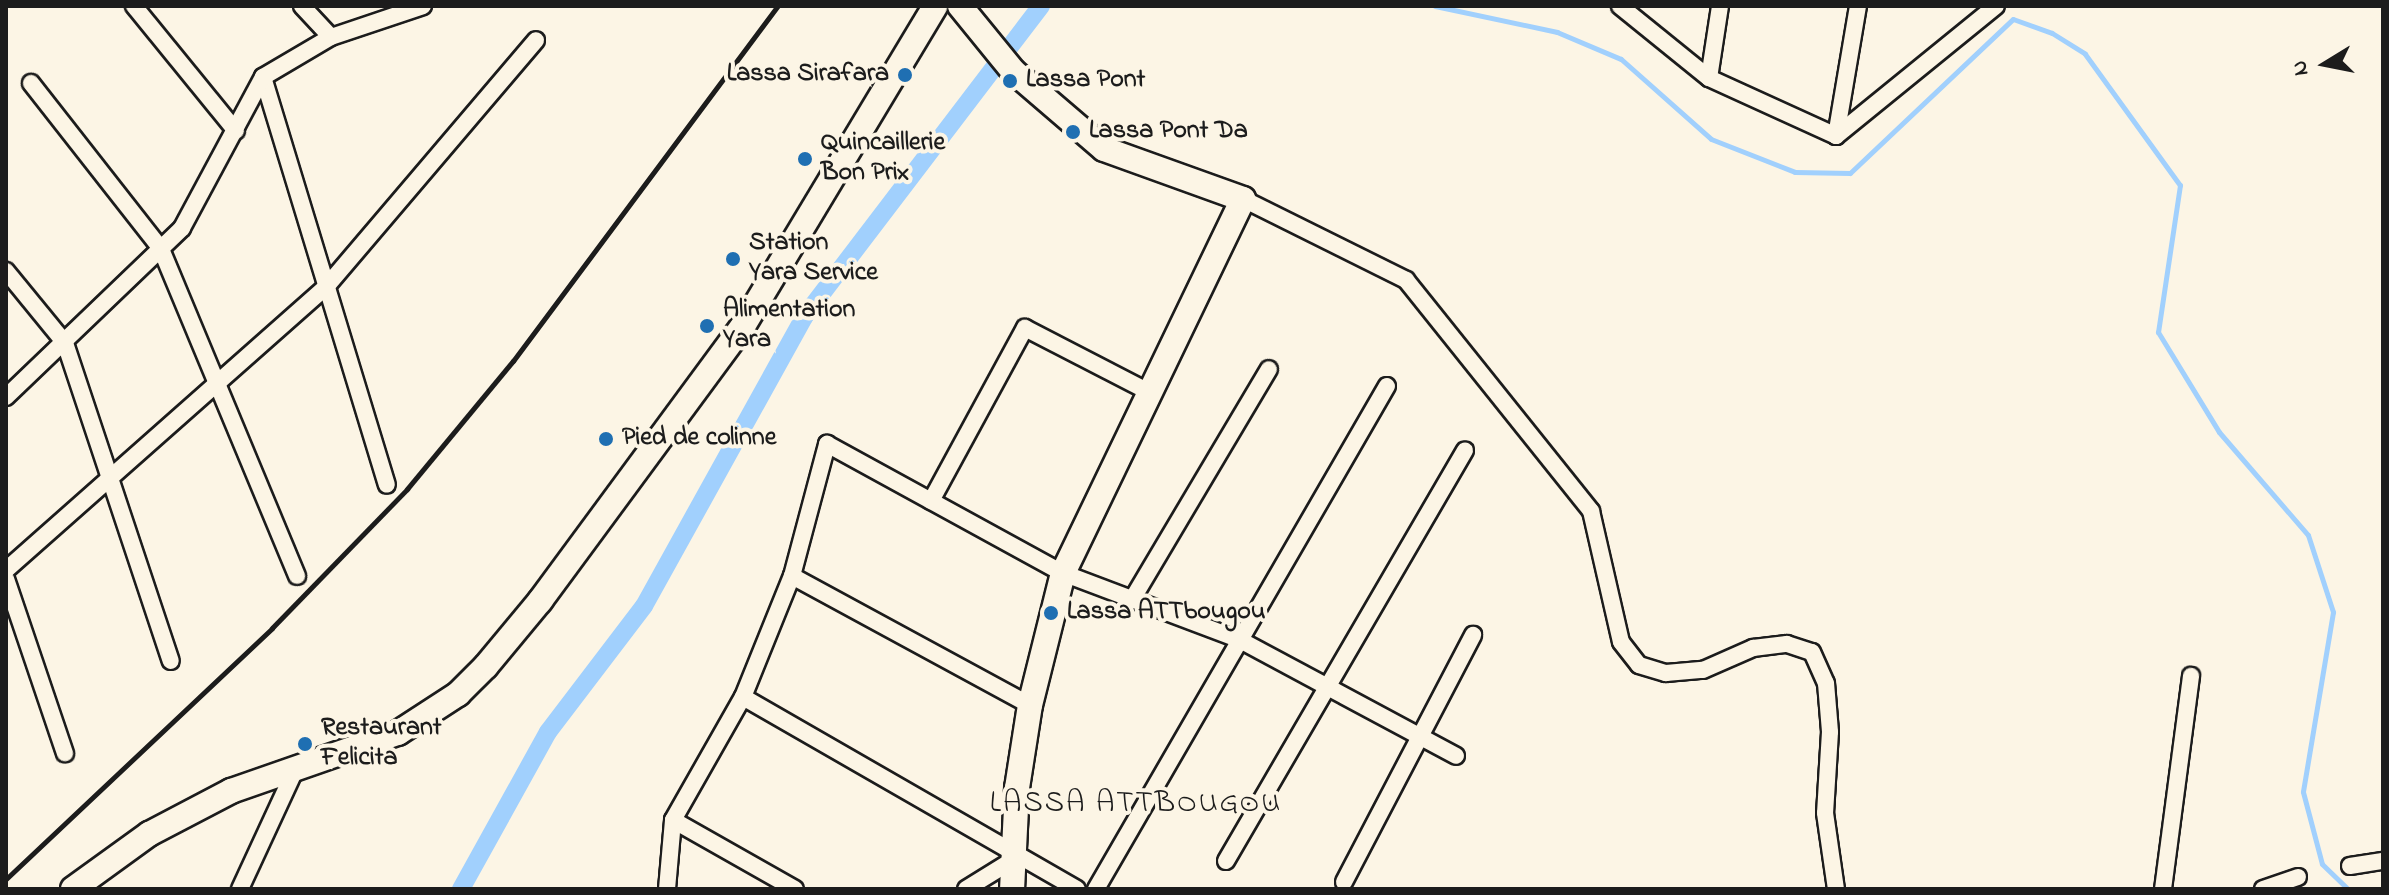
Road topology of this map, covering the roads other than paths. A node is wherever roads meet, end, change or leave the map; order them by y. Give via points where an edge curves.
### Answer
1 (134, 6) edge
2 (302, 6) edge
3 (423, 6) edge
4 (935, 6) edge
5 (960, 6) edge
6 (1620, 6) edge
7 (1720, 6) edge
8 (1858, 6) edge
9 (1996, 6) edge
10 (331, 37) junction
11 (536, 40) dead end
12 (263, 77) junction
13 (1709, 78) junction
14 (31, 83) dead end
15 (236, 131) junction
16 (1836, 136) junction
17 (1243, 199) junction
18 (161, 249) junction
19 (6, 271) edge
20 (326, 287) junction
21 (65, 343) junction
22 (1269, 369) dead end
23 (216, 382) junction
24 (1387, 386) dead end
25 (1147, 391) junction
26 (6, 397) edge
27 (1465, 450) dead end
28 (110, 477) junction
29 (387, 485) dead end
30 (931, 501) junction
31 (6, 570) edge
32 (1063, 573) junction
33 (297, 576) dead end
34 (792, 576) junction
35 (6, 579) edge
36 (1133, 598) junction
37 (1473, 635) dead end
38 (1240, 640) junction
39 (171, 661) dead end
40 (2191, 676) dead end
41 (1327, 687) junction
42 (743, 697) junction
43 (1030, 705) junction
44 (1420, 736) junction
45 (65, 753) dead end
46 (1456, 756) dead end
47 (295, 770) junction
48 (673, 820) junction
49 (1014, 857) junction
50 (1226, 861) dead end
51 (2383, 861) edge
52 (2350, 866) dead end
53 (2298, 877) dead end
54 (1344, 882) dead end
55 (73, 889) edge
56 (240, 889) edge
57 (667, 889) edge
58 (795, 889) edge
59 (966, 889) edge
60 (1012, 889) edge
61 (1077, 889) edge
62 (1096, 889) edge
63 (1836, 889) edge
64 (2163, 889) edge
65 (2263, 889) edge

1 - 15 street
2 - 10 street
3 - 10 street
4 - 47 main road via 743,326 495,655 458,694 398,733
5 - 17 main road via 1013,71 1104,149
6 - 13 street
7 - 13 street
8 - 16 street
9 - 16 street
10 - 12 street
11 - 20 street
12 - 15 street
12 - 20 street
13 - 16 street
14 - 18 street
15 - 18 street via 182,228
17 - 25 main road
17 - 63 street via 1406,280 1591,511 1621,642 1639,665 1666,673 1703,670 1753,648 1787,644 1812,652 1826,683 1830,732 1825,813
18 - 21 street
18 - 23 street
19 - 21 street
20 - 23 street
20 - 29 street
21 - 26 street
21 - 28 street
22 - 36 street
23 - 28 street
23 - 33 street
24 - 38 street
25 - 30 street via 1025,328
25 - 32 main road
27 - 41 street
28 - 31 street
28 - 39 street
30 - 32 street
30 - 34 street via 827,444
32 - 36 street
32 - 43 main road
34 - 42 street
34 - 43 street
35 - 45 street
36 - 38 street
37 - 44 street
38 - 41 street
38 - 62 street
40 - 64 street
41 - 44 street
41 - 50 street
42 - 48 street
42 - 49 street
43 - 49 main road
44 - 46 street
44 - 54 street
47 - 55 main road via 231,791 149,834
47 - 56 street
48 - 57 street
48 - 58 street
49 - 59 street
49 - 60 main road
49 - 61 street
51 - 52 street
53 - 65 street

